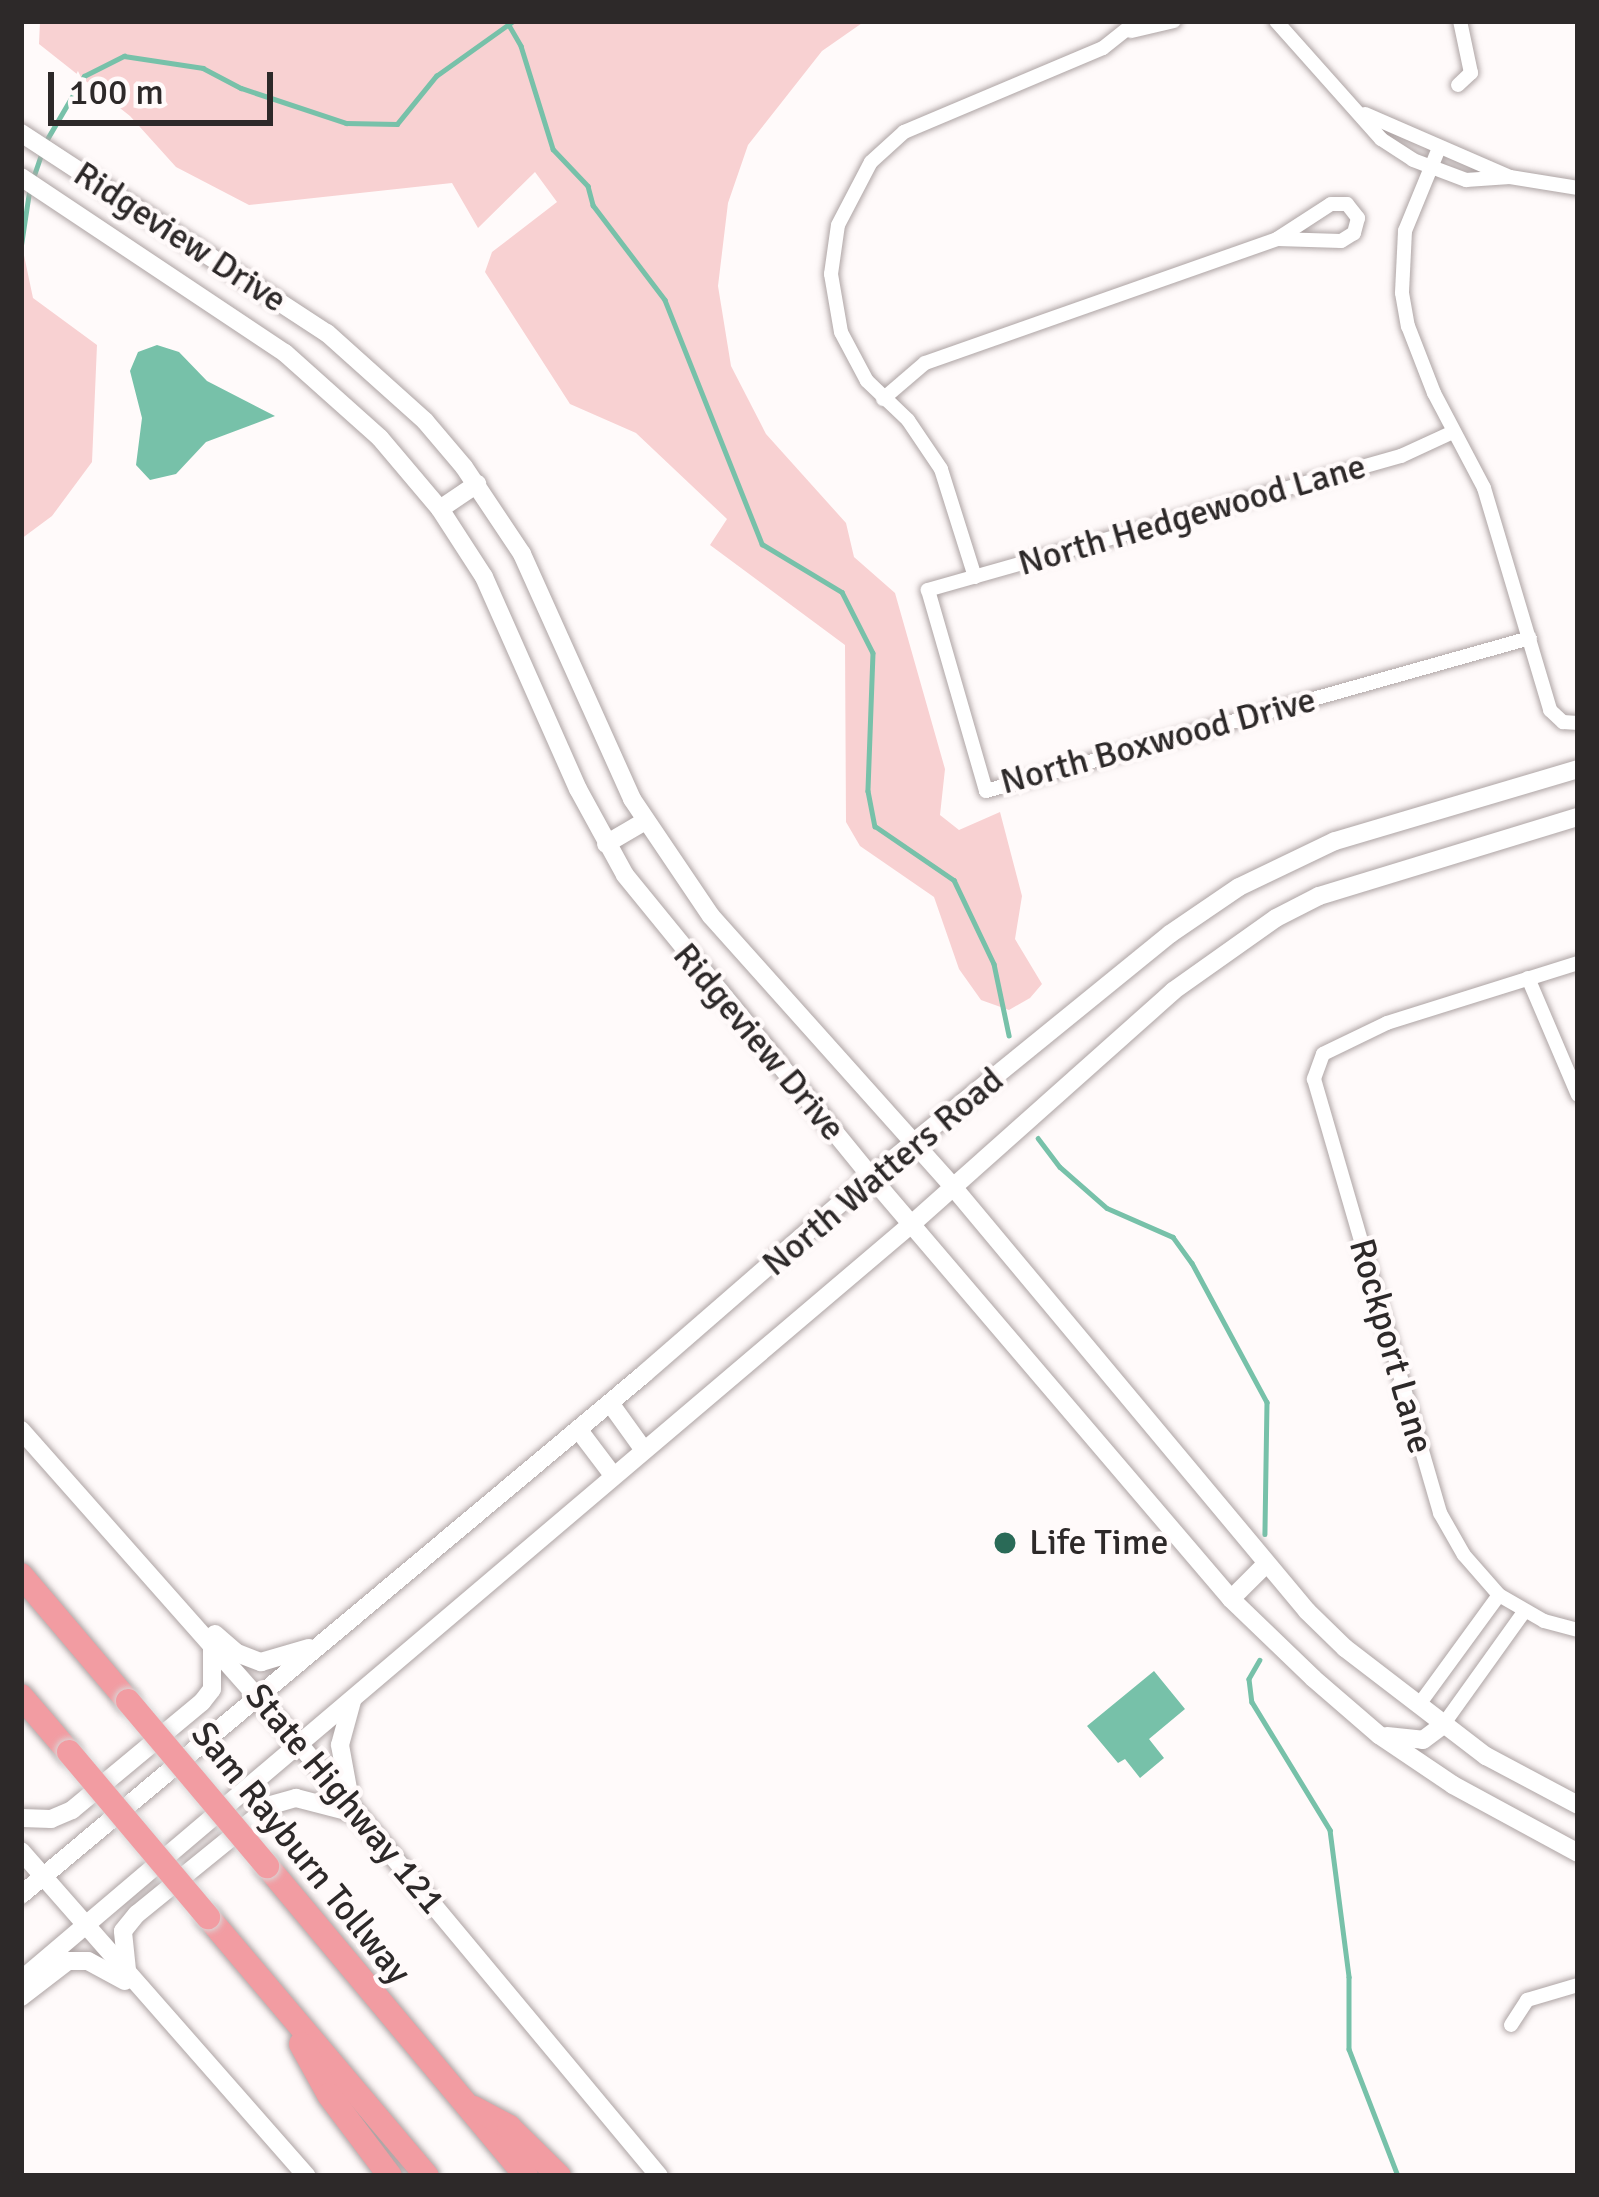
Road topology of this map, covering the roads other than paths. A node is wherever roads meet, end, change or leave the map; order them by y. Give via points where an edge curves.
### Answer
1 (1174, 21) edge
2 (1276, 21) edge
3 (1460, 21) edge
4 (1134, 26) edge
5 (1458, 85) dead end
6 (1365, 114) junction
7 (21, 133) edge
8 (1439, 148) junction
9 (1432, 167) junction
10 (21, 177) edge
11 (1510, 177) junction
12 (1578, 188) edge
13 (1277, 238) junction
14 (884, 399) junction
15 (1453, 432) junction
16 (477, 484) junction
17 (440, 509) junction
18 (975, 577) junction
19 (928, 590) joint
20 (1530, 638) junction
21 (1578, 723) edge
22 (1578, 769) edge
23 (1578, 817) edge
24 (645, 821) junction
25 (606, 844) junction
26 (1578, 963) edge
27 (1528, 977) junction
28 (1578, 1095) edge
29 (912, 1145) junction
30 (871, 1177) junction
31 (954, 1188) junction
32 (914, 1222) junction
33 (610, 1403) junction
34 (578, 1429) junction
35 (21, 1430) edge
36 (643, 1449) junction
37 (612, 1474) junction
38 (1265, 1565) junction
39 (21, 1576) edge
40 (164, 1590) junction
41 (1231, 1599) junction
42 (1512, 1604) junction
43 (1578, 1630) edge
44 (212, 1645) junction
45 (320, 1645) junction
46 (21, 1696) edge
47 (258, 1697) junction
48 (352, 1701) junction
49 (1418, 1706) junction
50 (1443, 1725) junction
51 (1379, 1735) junction
52 (300, 1745) junction
53 (1578, 1805) edge
54 (359, 1815) junction
55 (21, 1818) edge
56 (21, 1851) edge
57 (1578, 1853) edge
58 (43, 1877) junction
59 (21, 1895) edge
60 (84, 1928) junction
61 (21, 1980) edge
62 (135, 1982) junction
63 (1578, 1985) edge
64 (274, 1995) junction
65 (21, 1997) edge
66 (1511, 2025) dead end
67 (461, 2101) junction
68 (307, 2176) edge
69 (391, 2176) edge
70 (427, 2176) edge
71 (526, 2176) edge
72 (559, 2176) edge
73 (659, 2176) edge

1 - 4 street
2 - 6 street
3 - 5 street via 1471,73
4 - 14 street via 1075,62 922,121 886,146 852,190 832,250 833,303 850,355
6 - 8 street
6 - 9 street via 1381,139
7 - 16 main road, Ridgeview Drive via 360,358
8 - 9 street
8 - 11 street
9 - 11 street via 1481,182
9 - 15 street via 1406,231 1402,293 1418,357
10 - 17 main road, Ridgeview Drive via 285,353 380,438
11 - 12 street
13 - 13 street via 1341,241 1358,218 1347,204 1331,204
13 - 14 street via 945,354
14 - 18 street via 941,469
15 - 18 street, North Hedgewood Lane via 1401,456
15 - 20 street via 1484,488
16 - 17 main road
16 - 24 main road, Ridgeview Drive via 534,575
17 - 25 main road, Ridgeview Drive via 507,621
18 - 19 street, North Hedgewood Lane
19 - 20 street, North Boxwood Drive via 986,791
20 - 21 street via 1550,710
22 - 29 main road, North Watters Road via 1335,841 1239,887
23 - 31 main road, North Watters Road via 1366,878 1276,918 1173,991
24 - 25 main road
24 - 29 main road, Ridgeview Drive via 711,916
25 - 30 main road, Ridgeview Drive via 658,921
26 - 27 street
27 - 28 street
27 - 42 street, Rockport Lane via 1387,1023 1324,1054 1314,1079 1440,1513 1464,1555
29 - 30 main road, North Watters Road
29 - 31 main road, Ridgeview Drive
30 - 32 main road, Ridgeview Drive
30 - 33 main road, North Watters Road
31 - 32 main road, North Watters Road
31 - 38 main road, Ridgeview Drive
32 - 36 main road, North Watters Road
32 - 41 main road, Ridgeview Drive
33 - 34 main road, North Watters Road
33 - 36 main road
34 - 37 main road
34 - 45 main road, North Watters Road
35 - 40 main road, State Highway 121
36 - 37 main road, North Watters Road
37 - 48 main road, North Watters Road
38 - 41 main road
38 - 49 main road, Ridgeview Drive via 1345,1648
39 - 67 highway, Sam Rayburn Tollway, bridge
40 - 44 main road, State Highway 121
40 - 45 main road via 237,1653 261,1662
41 - 51 main road, Ridgeview Drive
42 - 43 street
42 - 49 street
42 - 50 street
44 - 47 main road, State Highway 121
44 - 55 main road via 212,1689 202,1702 72,1810 51,1820
45 - 47 main road, North Watters Road
46 - 64 highway, bridge
47 - 52 main road, State Highway 121
47 - 58 main road, North Watters Road
48 - 52 main road, North Watters Road
48 - 54 main road via 341,1776
49 - 50 main road, Ridgeview Drive
50 - 51 main road via 1423,1740
50 - 53 main road, Ridgeview Drive
51 - 57 main road, Ridgeview Drive via 1522,1827
52 - 54 main road, State Highway 121
52 - 60 main road, North Watters Road
54 - 62 main road via 296,1798 271,1805 136,1914 123,1931
54 - 73 main road, State Highway 121
56 - 58 main road
58 - 59 main road, North Watters Road
58 - 60 main road
60 - 61 main road, North Watters Road
60 - 62 main road
62 - 65 main road via 68,1961
62 - 68 main road
63 - 66 street via 1527,2000
64 - 69 highway via 328,2096
64 - 70 highway
67 - 71 highway, Sam Rayburn Tollway
67 - 72 highway via 509,2127

